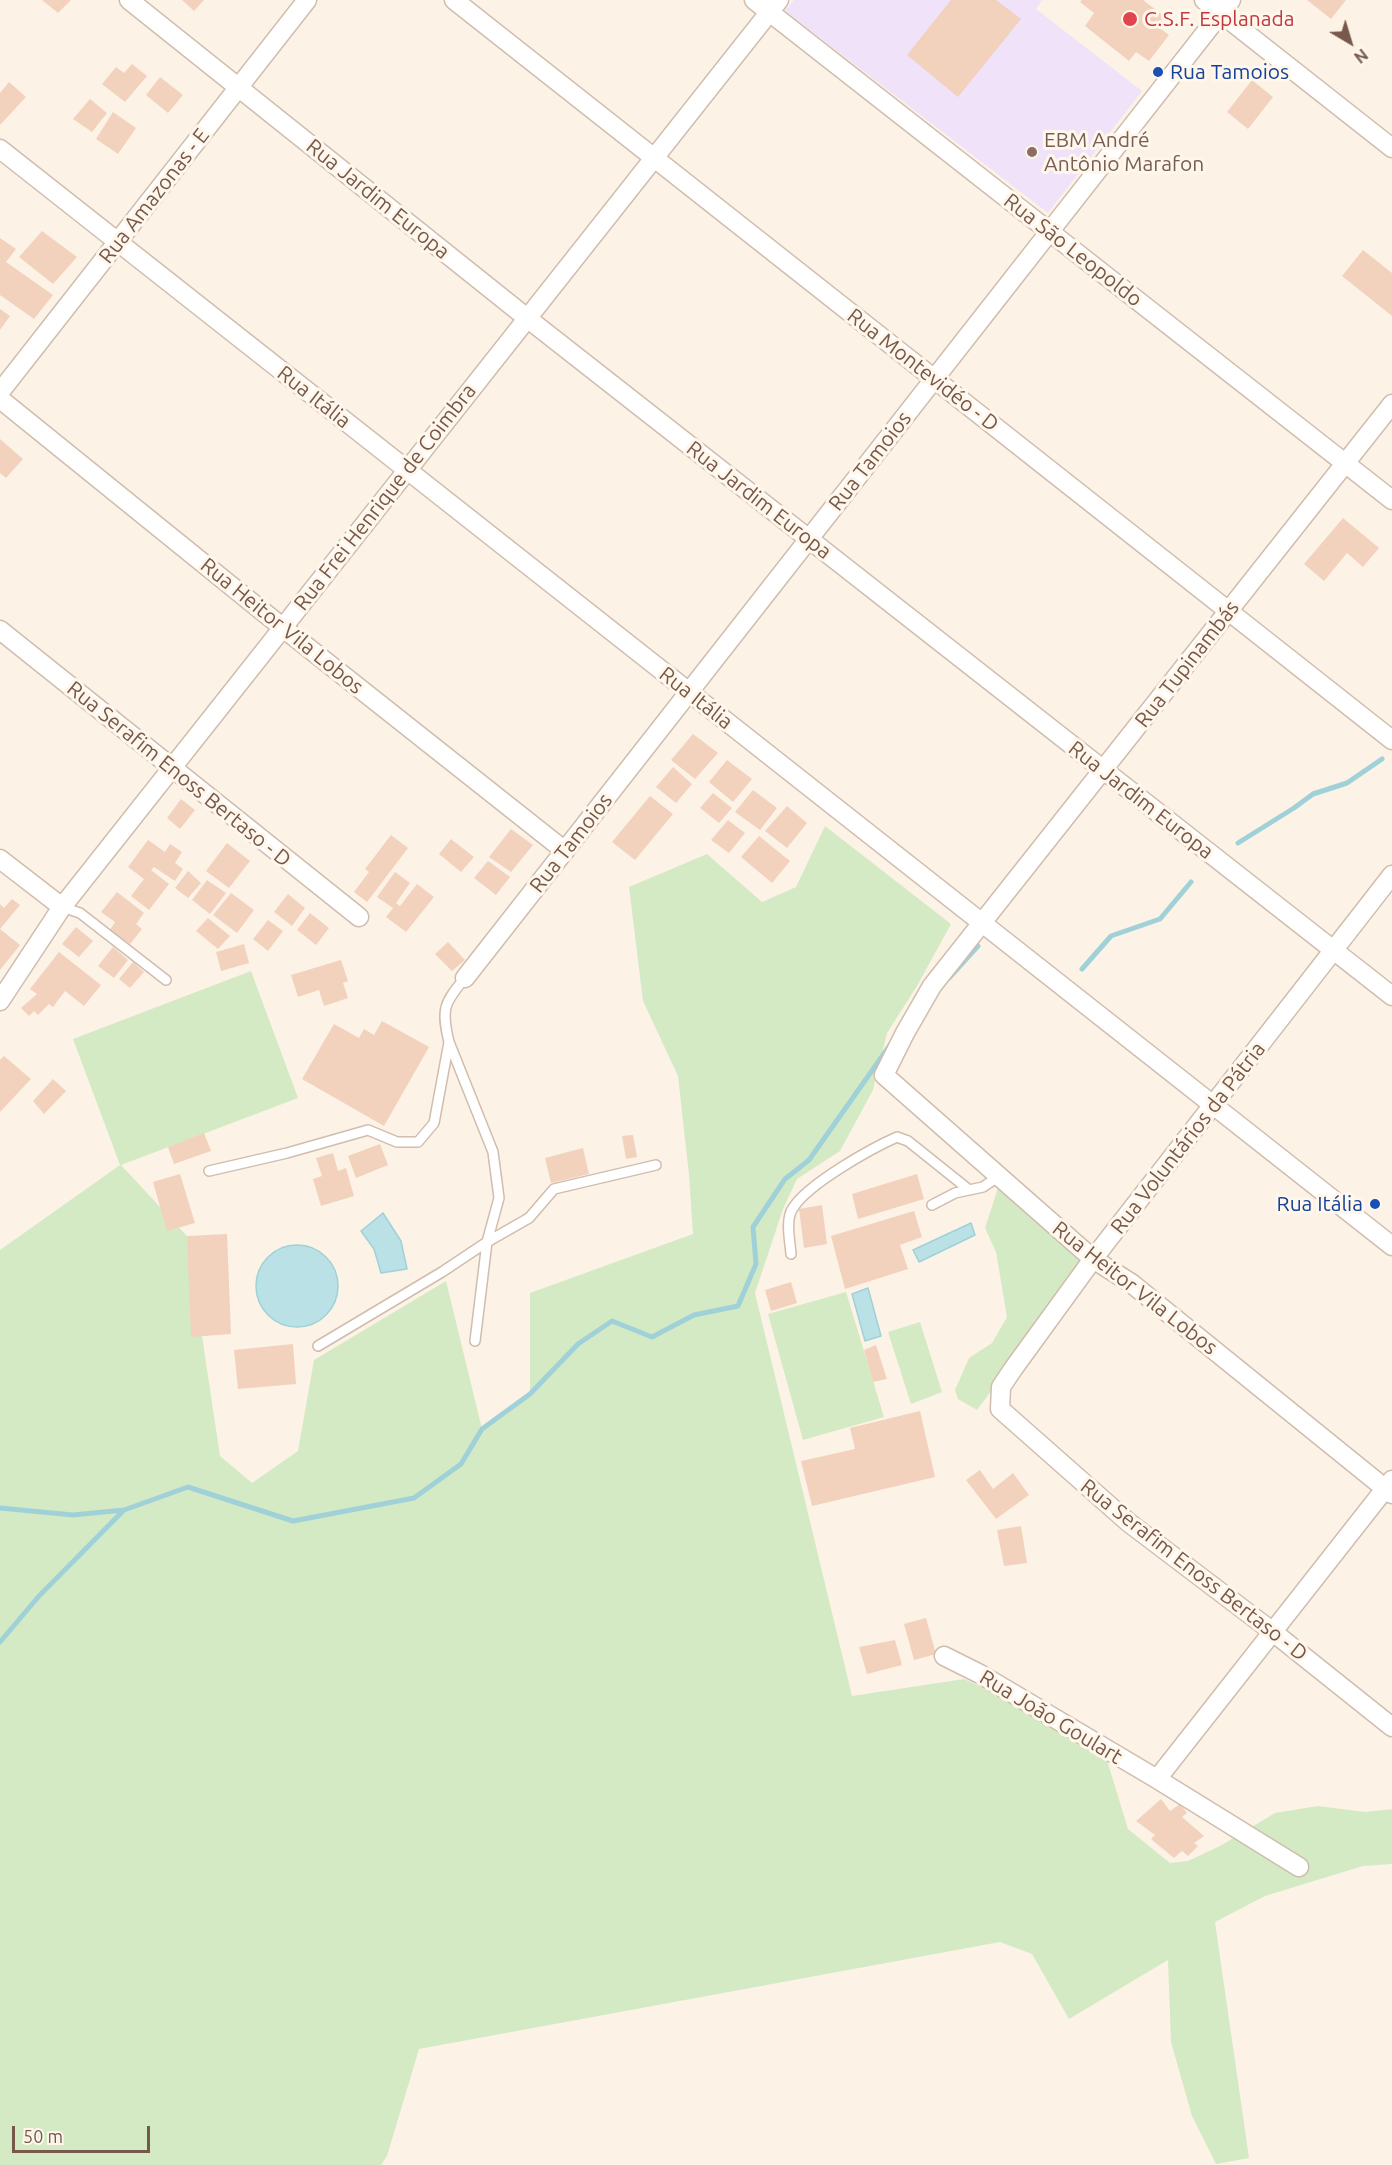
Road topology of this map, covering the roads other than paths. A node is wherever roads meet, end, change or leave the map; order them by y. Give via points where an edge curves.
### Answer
1 (129, 0) edge
2 (307, 0) edge
3 (454, 0) edge
4 (754, 0) edge
5 (1204, 0) edge
6 (774, 6) edge
7 (1226, 6) edge
8 (238, 88) junction
9 (1392, 148) edge
10 (0, 149) edge
11 (654, 158) junction
12 (1050, 231) junction
13 (118, 242) junction
14 (527, 318) junction
15 (934, 379) junction
16 (0, 392) edge
17 (0, 399) edge
18 (1392, 404) edge
19 (1345, 463) junction
20 (407, 470) junction
21 (1392, 500) edge
22 (809, 539) junction
23 (1229, 611) junction
24 (282, 627) junction
25 (0, 630) edge
26 (689, 692) junction
27 (1392, 740) edge
28 (171, 768) junction
29 (1104, 770) junction
30 (565, 851) junction
31 (0, 859) edge
32 (1392, 874) edge
33 (62, 906) junction
34 (359, 917) dead end
35 (982, 923) junction
36 (1334, 950) junction
37 (465, 978) joint
38 (166, 980) dead end
39 (1392, 996) edge
40 (0, 1001) edge
41 (449, 1042) junction
42 (884, 1075) joint
43 (1213, 1105) junction
44 (656, 1165) dead end
45 (209, 1171) dead end
46 (999, 1176) junction
47 (968, 1189) junction
48 (932, 1205) dead end
49 (487, 1242) junction
50 (1392, 1246) edge
51 (790, 1254) dead end
52 (1094, 1259) junction
53 (475, 1341) dead end
54 (318, 1346) dead end
55 (1000, 1409) joint
56 (1390, 1488) edge
57 (1273, 1632) junction
58 (944, 1656) dead end
59 (1392, 1727) edge
60 (1157, 1779) junction
61 (1299, 1867) dead end

1 - 8 street, Rua Jardim Europa
2 - 8 street, Rua Amazonas - E
3 - 11 street, Rua Montevidéo - D
4 - 6 street, Rua São Leopoldo
5 - 7 street
6 - 11 street, Rua Frei Henrique de Coimbra
6 - 12 street, Rua São Leopoldo
7 - 9 street
7 - 12 street, Rua Tamoios
8 - 13 street, Rua Amazonas - E
8 - 14 street, Rua Jardim Europa
10 - 13 street, Rua Itália
11 - 14 street, Rua Frei Henrique de Coimbra
11 - 15 street, Rua Montevidéo - D
12 - 15 street, Rua Tamoios
12 - 19 street, Rua São Leopoldo
13 - 16 street, Rua Amazonas - E
13 - 20 street, Rua Itália
14 - 20 street, Rua Frei Henrique de Coimbra
14 - 22 street, Rua Jardim Europa
15 - 22 street, Rua Tamoios
15 - 23 street, Rua Montevidéo - D
17 - 24 street, Rua Heitor Vila Lobos
18 - 19 street, Rua Tupinambás
19 - 21 street, Rua São Leopoldo
19 - 23 street, Rua Tupinambás
20 - 24 street, Rua Frei Henrique de Coimbra
20 - 26 street, Rua Itália
22 - 26 street, Rua Tamoios
22 - 29 street, Rua Jardim Europa
23 - 27 street, Rua Montevidéo - D
23 - 29 street, Rua Tupinambás
24 - 28 street, Rua Frei Henrique de Coimbra
24 - 30 street, Rua Heitor Vila Lobos
25 - 28 street, Rua Serafim Enoss Bertaso - D
26 - 30 street, Rua Tamoios
26 - 35 street, Rua Itália
28 - 33 street, Rua Frei Henrique de Coimbra
28 - 34 street, Rua Serafim Enoss Bertaso - D
29 - 35 street, Rua Tupinambás
29 - 36 street, Rua Jardim Europa
30 - 37 street, Rua Tamoios
31 - 33 street
32 - 36 street, Rua Voluntários da Pátria
33 - 38 lane via 80,913
33 - 40 street, Rua Frei Henrique de Coimbra
35 - 42 street, Rua Tupinambás via 932,986
35 - 43 street, Rua Itália
36 - 39 street, Rua Jardim Europa
36 - 43 street, Rua Voluntários da Pátria
37 - 41 lane via 448,999 444,1023
41 - 45 lane via 434,1123 418,1142 397,1142 368,1130
41 - 49 lane via 493,1152 499,1198
42 - 46 street, Rua Heitor Vila Lobos
43 - 50 street, Rua Itália
43 - 52 street, Rua Voluntários da Pátria
44 - 49 lane via 554,1189 529,1218
46 - 47 lane via 982,1187
46 - 52 street, Rua Heitor Vila Lobos
47 - 48 lane
47 - 51 lane via 908,1141 897,1137 819,1182 792,1208
49 - 53 lane
49 - 54 lane
52 - 55 street, Rua Voluntários da Pátria via 1001,1387
52 - 56 street, Rua Heitor Vila Lobos via 1131,1283
55 - 57 street, Rua Serafim Enoss Bertaso - D via 1128,1521
56 - 57 street
57 - 59 street, Rua Serafim Enoss Bertaso - D
57 - 60 street
58 - 60 street, Rua João Goulart
60 - 61 street, Rua João Goulart

